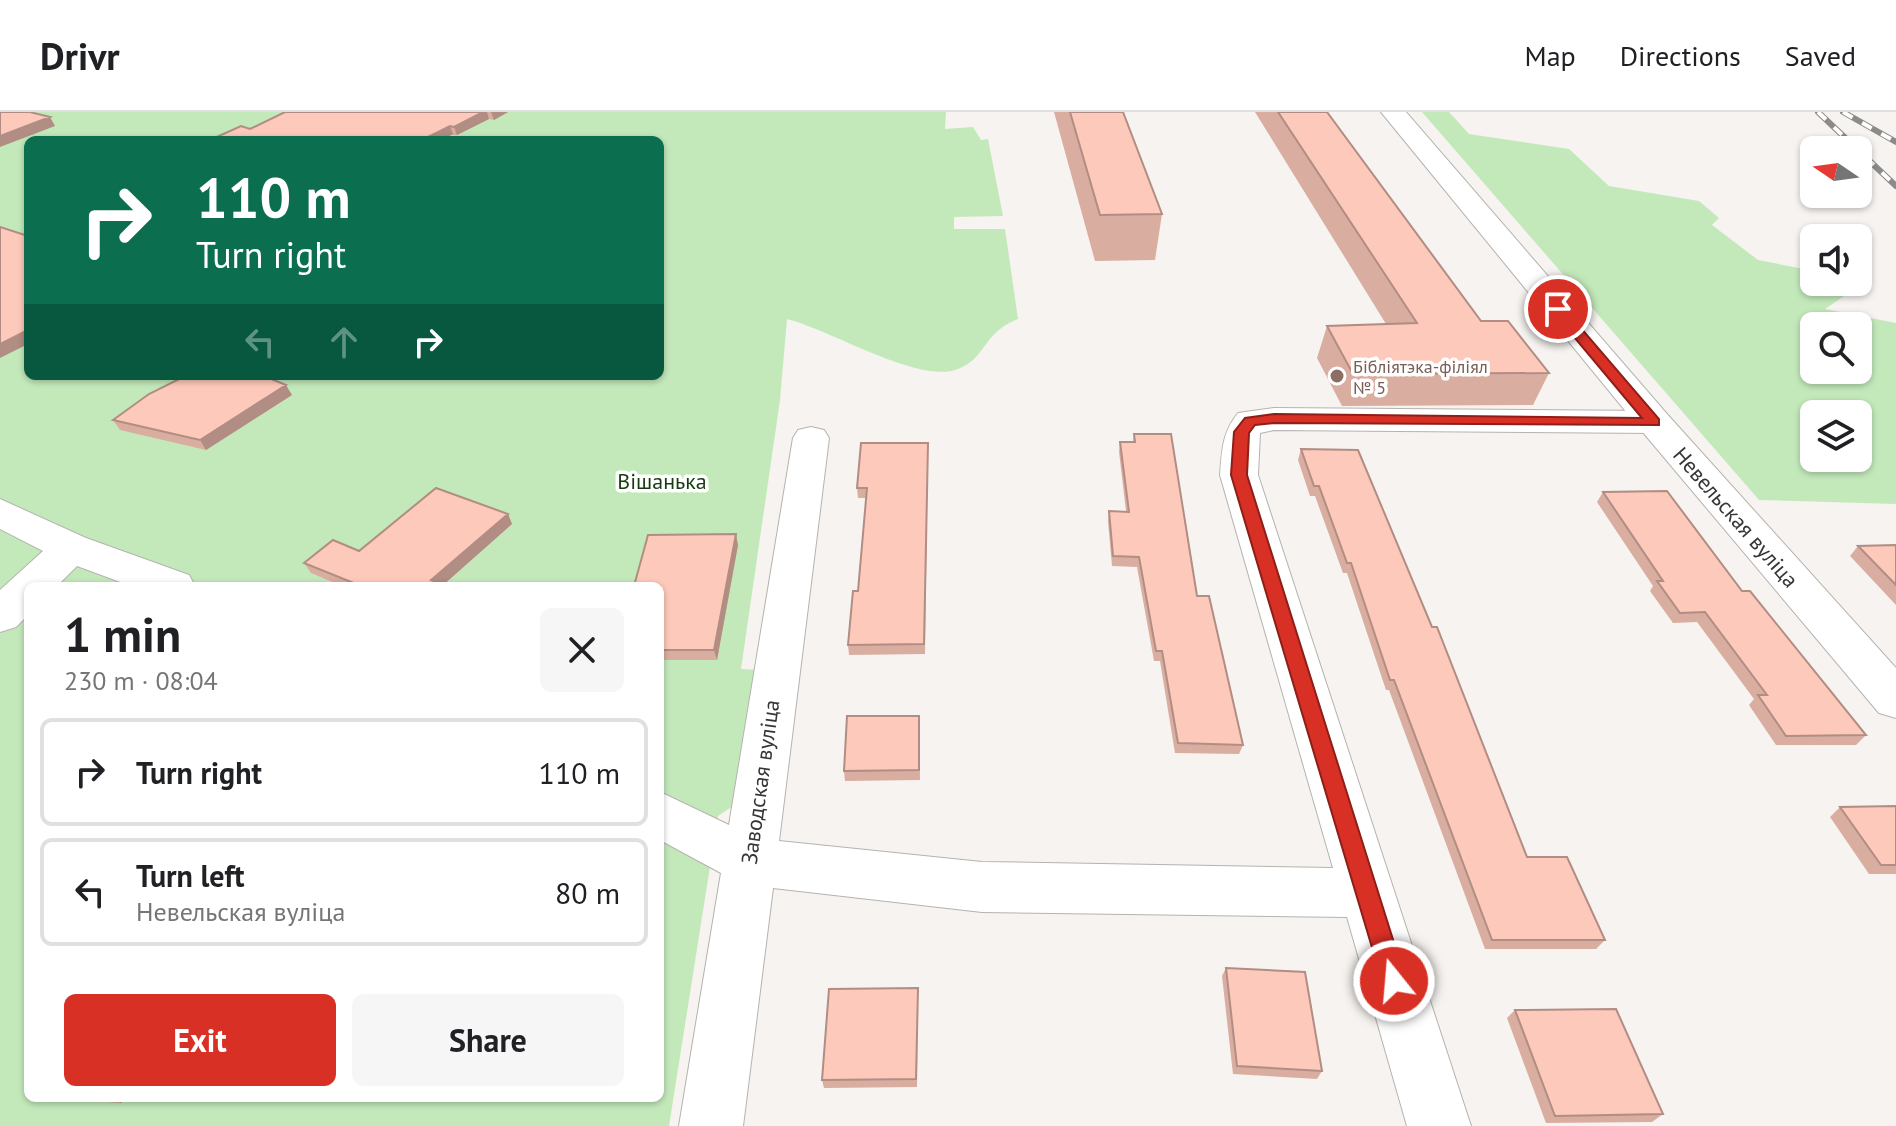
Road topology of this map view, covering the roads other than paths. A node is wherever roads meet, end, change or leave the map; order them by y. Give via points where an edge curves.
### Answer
1 (1393, 112) edge
2 (1654, 422) junction
3 (811, 438) dead end
4 (0, 512) edge
5 (71, 548) junction
6 (36, 582) edge
7 (163, 582) edge
8 (24, 594) edge
9 (0, 616) edge
10 (1896, 700) edge
11 (664, 816) edge
12 (748, 861) junction
13 (1367, 893) junction
14 (711, 1126) edge
15 (1439, 1126) edge

1 - 2 street, Невельская вуліца
2 - 10 street, Невельская вуліца
2 - 13 street via 1274,419 1251,421 1242,432 1239,475
3 - 12 street, Заводская вуліца
4 - 5 street
5 - 6 street
5 - 7 street
8 - 9 street
11 - 12 street
12 - 13 street via 982,887
12 - 14 street, Заводская вуліца
13 - 15 street

